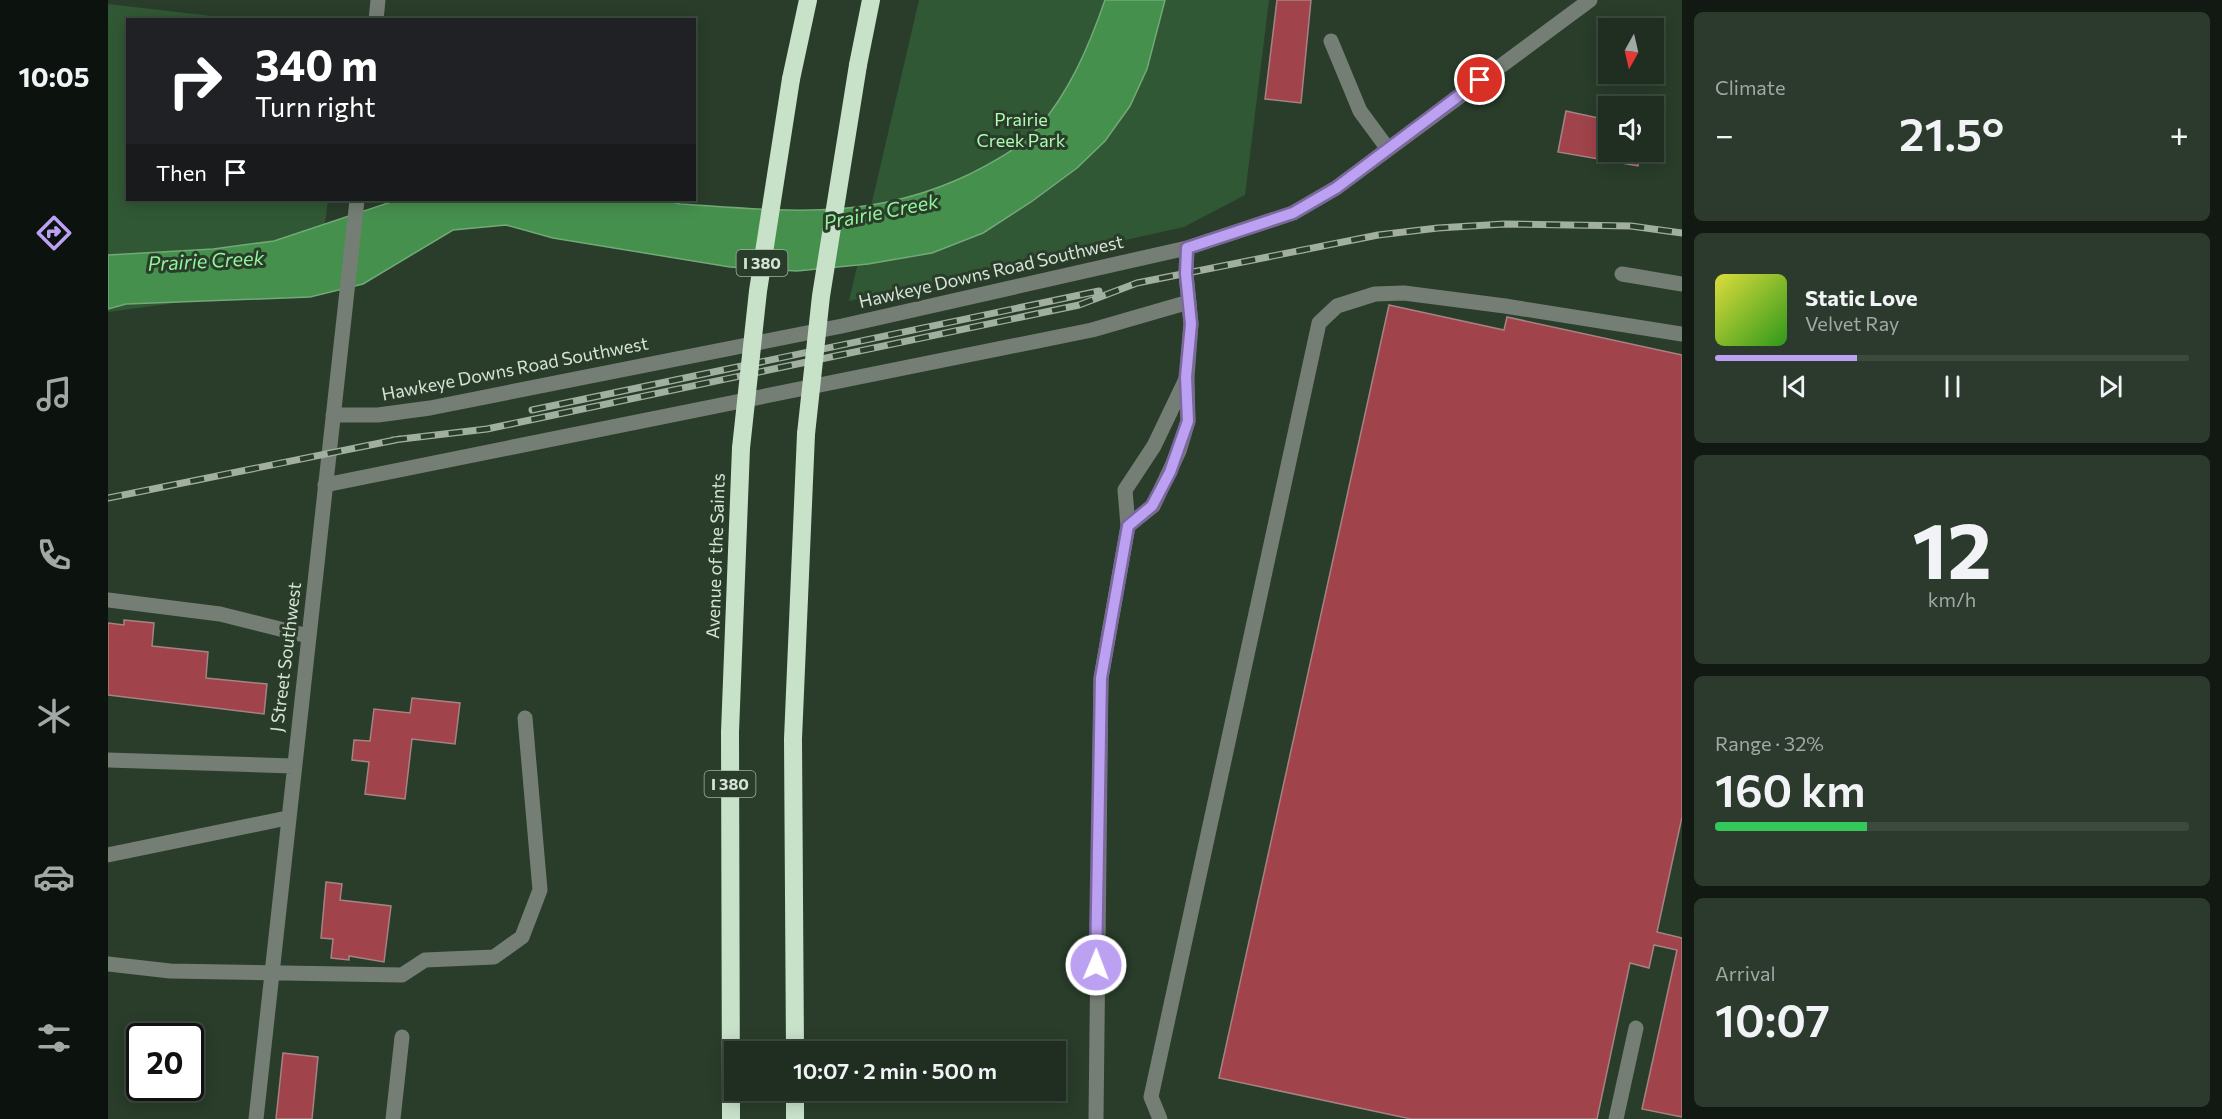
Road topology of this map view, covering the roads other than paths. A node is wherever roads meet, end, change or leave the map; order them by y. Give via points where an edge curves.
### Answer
1 (378, 0) edge
2 (808, 0) edge
3 (871, 0) edge
4 (1590, 0) edge
5 (376, 18) edge
6 (1331, 40) dead end
7 (1388, 149) junction
8 (357, 201) edge
9 (1187, 248) junction
10 (1622, 274) dead end
11 (1682, 284) edge
12 (1189, 302) junction
13 (1682, 334) edge
14 (1186, 377) junction
15 (333, 415) junction
16 (325, 485) junction
17 (1128, 526) junction
18 (108, 600) edge
19 (308, 636) junction
20 (525, 718) dead end
21 (108, 760) edge
22 (293, 766) junction
23 (287, 818) junction
24 (108, 855) edge
25 (108, 964) edge
26 (271, 975) junction
27 (1636, 1028) dead end
28 (402, 1037) dead end
29 (795, 1041) edge
30 (795, 1101) edge
31 (256, 1119) edge
32 (393, 1119) edge
33 (731, 1119) edge
34 (795, 1119) edge
35 (1096, 1119) edge
36 (1160, 1119) edge
37 (1616, 1119) edge

1 - 5 street
2 - 33 highway, Avenue of the Saints / I 380, bridge via 790,79 758,291 741,448 730,732
3 - 29 highway, bridge via 821,296 806,434 794,739
4 - 7 street, Hawkeye Downs Road Southwest
6 - 7 street via 1360,111
7 - 9 street, Hawkeye Downs Road Southwest via 1336,188 1293,213
8 - 15 street, J Street Southwest
9 - 12 street
9 - 15 street, Hawkeye Downs Road Southwest via 842,326 442,406 378,415
10 - 11 street
12 - 14 street
12 - 16 street via 1092,330
13 - 36 street via 1404,293 1376,294 1337,306 1319,323 1152,1097
14 - 17 street via 1158,439 1125,490
14 - 17 street via 1188,421 1181,444 1152,506
15 - 16 street, J Street Southwest
16 - 19 street, J Street Southwest
17 - 35 street via 1101,678
18 - 19 street via 220,614
19 - 22 street, J Street Southwest
20 - 26 street via 540,890 522,937 494,957 425,960 402,975
21 - 22 street
22 - 23 street, J Street Southwest
23 - 24 street
23 - 26 street, J Street Southwest
25 - 26 street
26 - 31 street, J Street Southwest
27 - 37 street
28 - 32 street
30 - 34 highway

